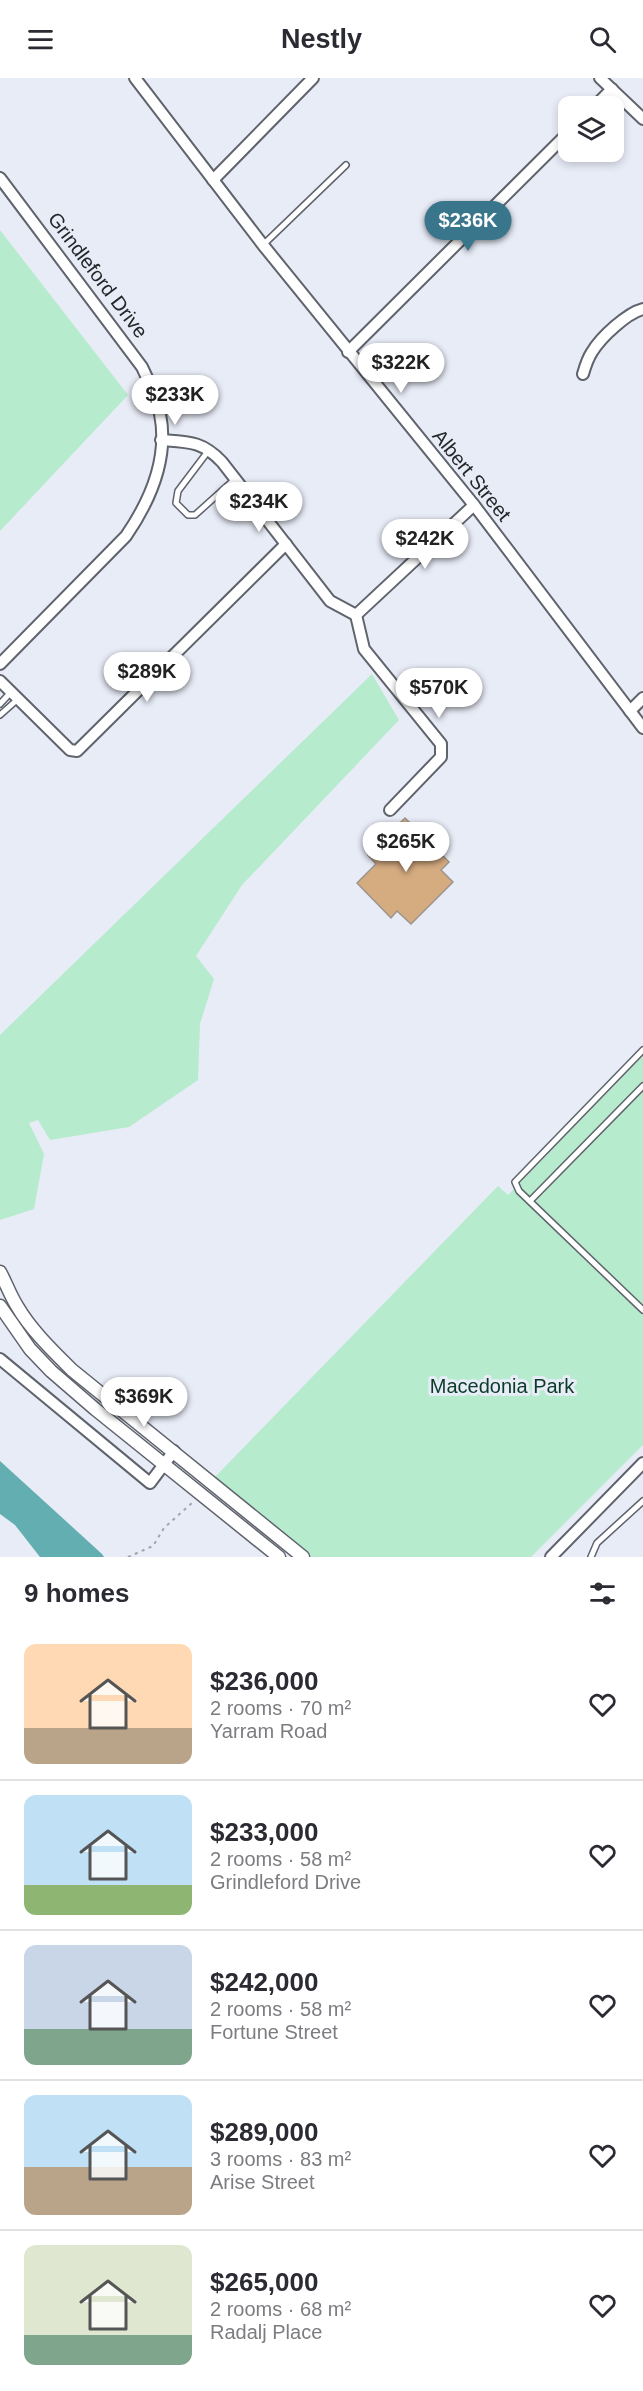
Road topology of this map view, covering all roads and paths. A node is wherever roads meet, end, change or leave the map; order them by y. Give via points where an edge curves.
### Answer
1 (135, 78) edge
2 (313, 78) edge
3 (600, 78) edge
4 (612, 90) junction
5 (606, 96) edge
6 (643, 119) edge
7 (558, 143) edge
8 (346, 165) dead end
9 (0, 178) edge
10 (213, 180) junction
11 (263, 245) junction
12 (643, 309) edge
13 (348, 352) junction
14 (583, 375) dead end
15 (161, 440) junction
16 (210, 449) junction
17 (235, 479) junction
18 (474, 505) junction
19 (286, 544) junction
20 (356, 615) junction
21 (0, 664) edge
22 (0, 681) edge
23 (14, 695) junction
24 (643, 699) edge
25 (0, 704) edge
26 (630, 711) junction
27 (0, 715) edge
28 (643, 728) edge
29 (390, 810) dead end
30 (643, 1050) edge
31 (643, 1086) edge
32 (530, 1201) junction
33 (0, 1272) edge
34 (0, 1306) edge
35 (643, 1311) edge
36 (0, 1359) edge
37 (174, 1451) junction
38 (643, 1463) edge
39 (166, 1464) junction
40 (195, 1501) dead end
41 (643, 1501) edge
42 (636, 1507) junction
43 (643, 1513) edge
44 (128, 1557) edge
45 (279, 1557) edge
46 (303, 1557) edge
47 (551, 1557) edge
48 (591, 1557) edge

1 - 10 street, Albert Street
2 - 10 street
3 - 4 street
4 - 5 street
4 - 6 street
7 - 13 street
8 - 11 lane
9 - 15 street, Grindleford Drive via 142,366 160,416
10 - 11 street, Albert Street
11 - 13 street, Albert Street
12 - 14 street via 624,318 592,351
13 - 18 street, Albert Street
15 - 16 street
15 - 21 street, Grindleford Drive via 159,466 151,491 126,536
16 - 17 street
16 - 17 lane via 178,491 176,503 188,515 195,515
17 - 19 street
18 - 20 street
18 - 26 street, Albert Street
19 - 20 street via 330,601
19 - 23 street via 77,752 70,750
20 - 29 street via 364,649 441,744 441,757
22 - 23 street
23 - 25 lane
23 - 27 lane
24 - 26 street
26 - 28 street, Albert Street
30 - 32 lane via 518,1179 516,1186
31 - 32 lane
32 - 35 lane
33 - 37 street via 17,1306 48,1347
34 - 39 street via 51,1371
36 - 39 street via 150,1483
37 - 39 street
37 - 46 street
38 - 47 street
39 - 45 street
40 - 44 path via 164,1528 153,1546
41 - 42 lane
42 - 43 lane
42 - 48 lane via 597,1543

